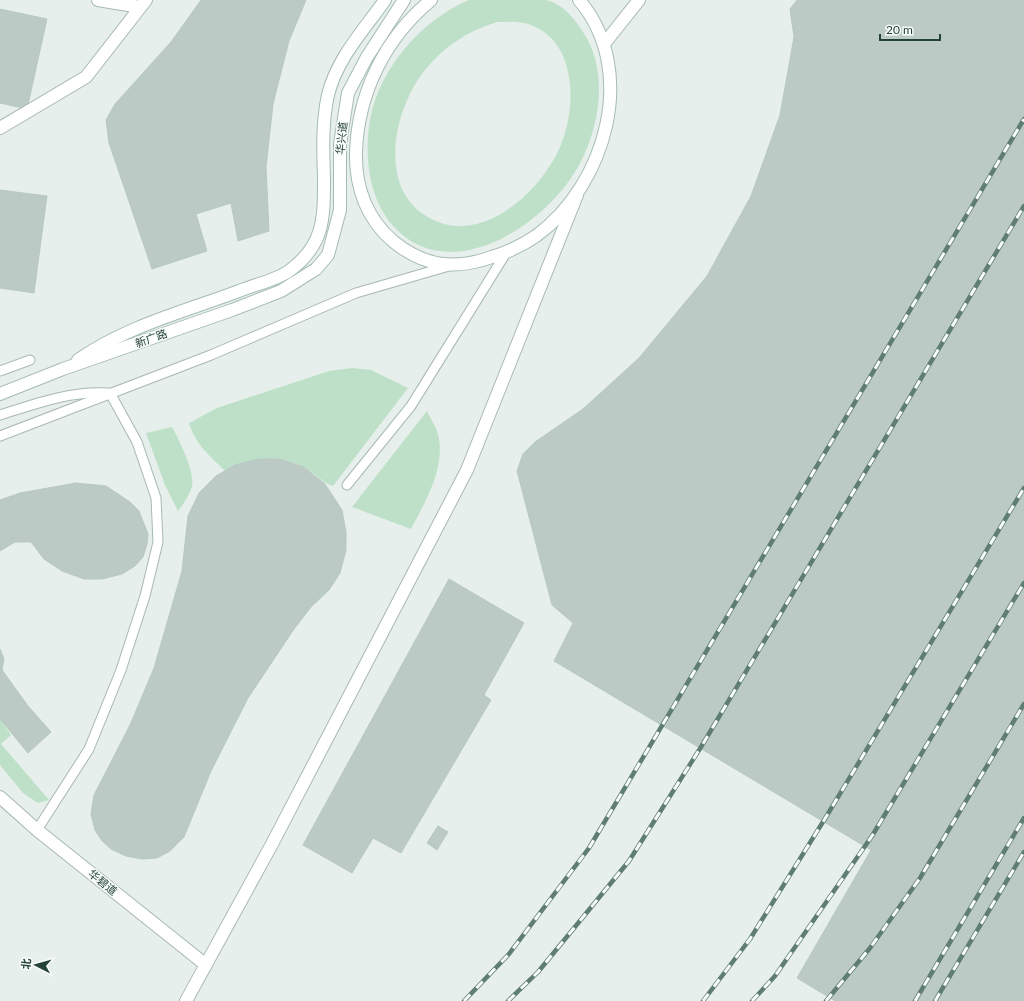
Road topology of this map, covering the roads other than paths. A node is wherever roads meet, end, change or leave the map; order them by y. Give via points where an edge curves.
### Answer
1 (98, 0) edge
2 (386, 0) edge
3 (404, 0) edge
4 (432, 0) edge
5 (579, 0) edge
6 (639, 0) edge
7 (143, 3) edge
8 (604, 44) junction
9 (0, 128) edge
10 (579, 190) junction
11 (506, 253) junction
12 (450, 266) junction
13 (302, 280) joint
14 (30, 360) dead end
15 (63, 369) junction
16 (0, 371) edge
17 (110, 393) junction
18 (0, 394) edge
19 (0, 415) edge
20 (0, 436) edge
21 (347, 485) dead end
22 (0, 798) edge
23 (37, 830) junction
24 (206, 965) junction
25 (186, 1001) edge

1 - 7 street
2 - 15 street via 341,62 328,95 323,131 322,225 310,252 288,272 142,325 100,344
3 - 13 street, 华兴道 via 367,56 348,93 340,144 340,210 335,233 328,256
4 - 12 street via 420,9 386,51 365,96 357,134 357,180 372,218 384,234 413,256
5 - 8 street via 590,14
6 - 8 street
7 - 9 street via 86,77
8 - 10 street via 609,64 610,103 602,143
10 - 11 street via 562,212 537,236
10 - 24 street via 467,470
11 - 12 street via 472,264
11 - 21 lane via 411,406
12 - 17 lane via 356,293 211,355
13 - 15 street, 新广路 via 232,310
14 - 16 lane
15 - 18 street, 新广路
17 - 19 lane via 88,392 48,399
17 - 20 lane
17 - 23 lane via 137,442 156,498 158,542 145,596 121,670 89,749
22 - 23 street, 华碧道
23 - 24 street, 华碧道
24 - 25 street

